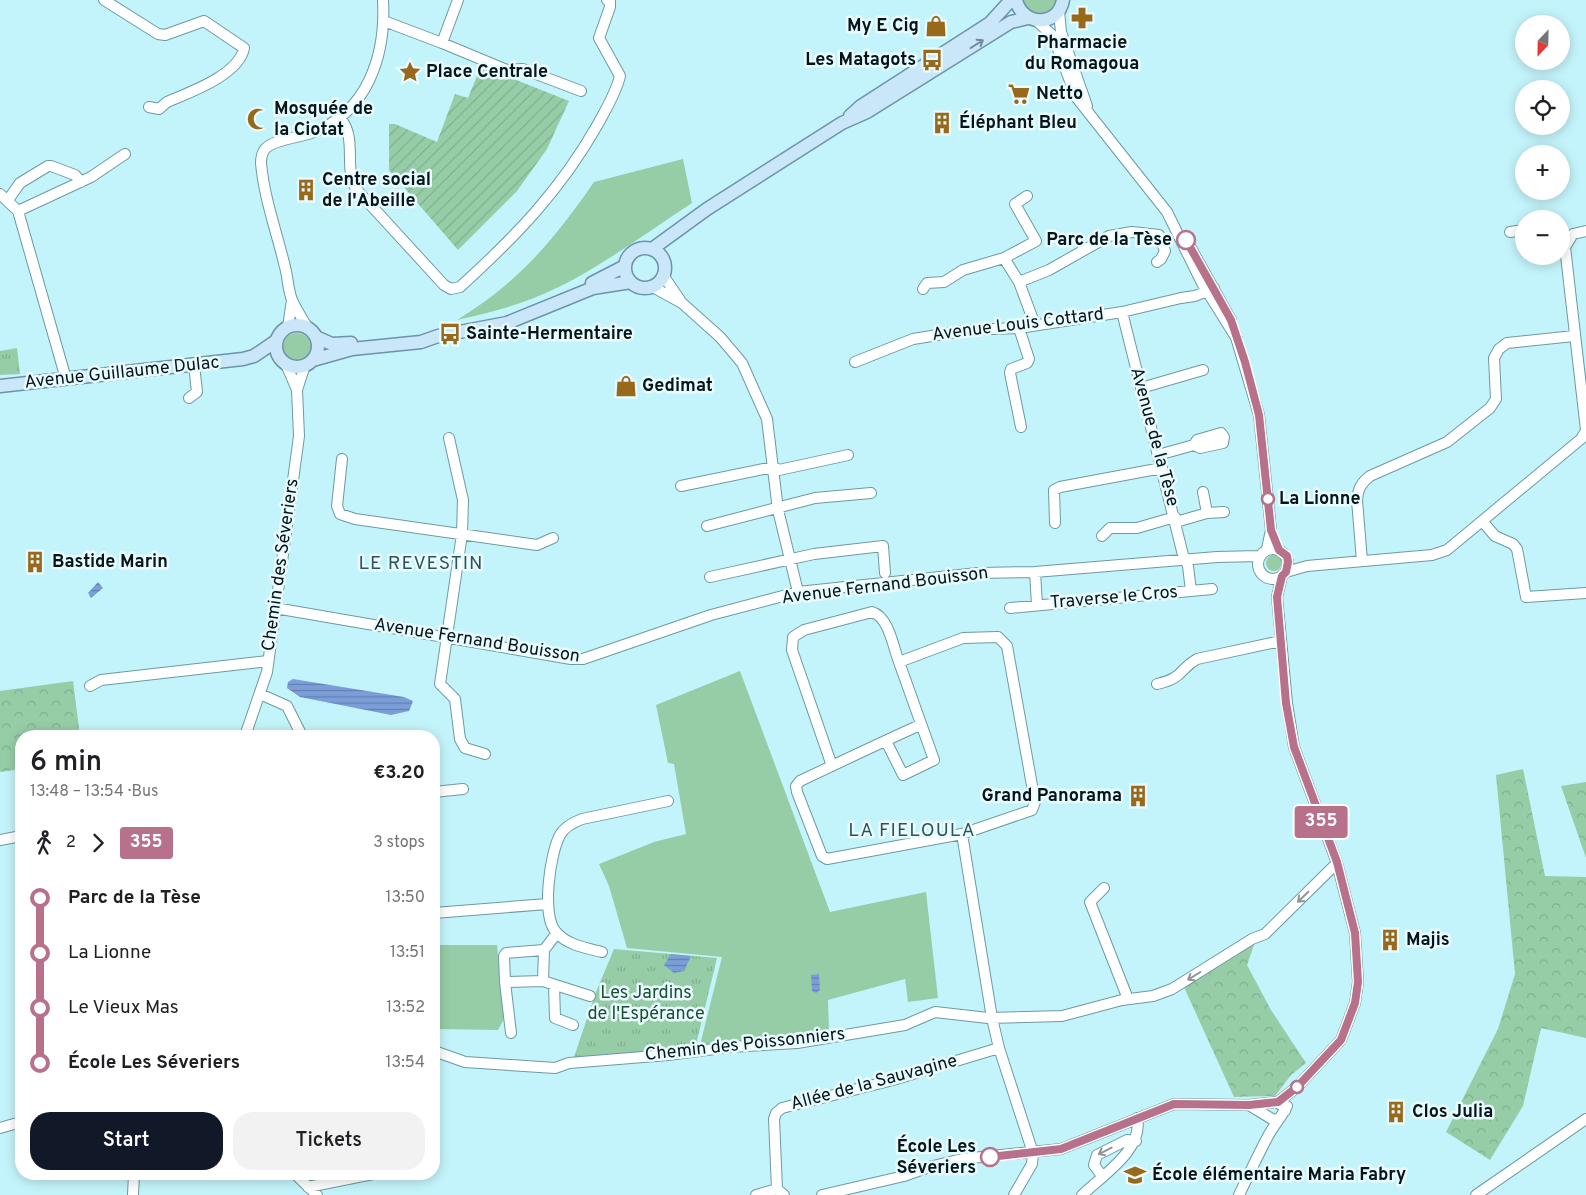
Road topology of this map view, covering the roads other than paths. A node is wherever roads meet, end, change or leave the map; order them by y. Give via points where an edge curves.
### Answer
1 (104, 0) edge
2 (382, 0) edge
3 (458, 0) edge
4 (607, 0) edge
5 (1012, 0) edge
6 (1016, 0) edge
7 (1061, 5) edge
8 (1033, 19) junction
9 (384, 21) junction
10 (442, 43) junction
11 (908, 81) junction
12 (581, 91) dead end
13 (149, 107) dead end
14 (1090, 114) junction
15 (340, 118) junction
16 (125, 154) dead end
17 (81, 182) junction
18 (1027, 196) dead end
19 (4, 197) edge
20 (18, 211) junction
21 (692, 220) junction
22 (1586, 230) edge
23 (1515, 231) edge
24 (1510, 232) dead end
25 (1570, 233) edge
26 (652, 249) junction
27 (1004, 258) junction
28 (663, 259) junction
29 (1157, 262) dead end
30 (1567, 265) edge
31 (625, 266) junction
32 (663, 275) junction
33 (631, 282) junction
34 (1019, 282) junction
35 (1208, 285) junction
36 (652, 286) junction
37 (923, 289) dead end
38 (292, 299) junction
39 (682, 303) junction
40 (1122, 312) junction
41 (495, 325) junction
42 (1035, 325) junction
43 (288, 327) junction
44 (306, 327) junction
45 (1019, 328) junction
46 (316, 336) junction
47 (438, 336) junction
48 (1574, 336) junction
49 (276, 341) junction
50 (244, 359) junction
51 (855, 362) dead end
52 (284, 363) junction
53 (309, 363) junction
54 (194, 365) junction
55 (1203, 370) dead end
56 (66, 379) junction
57 (0, 386) edge
58 (1141, 388) junction
59 (297, 390) junction
60 (189, 398) dead end
61 (1021, 427) dead end
62 (1586, 431) edge
63 (449, 438) dead end
64 (1194, 445) dead end
65 (848, 455) dead end
66 (1158, 455) junction
67 (342, 459) dead end
68 (773, 467) junction
69 (1162, 468) junction
70 (681, 486) dead end
71 (871, 492) dead end
72 (1203, 492) dead end
73 (778, 510) junction
74 (1224, 512) dead end
75 (1207, 513) junction
76 (1176, 519) junction
77 (1482, 521) junction
78 (1055, 523) dead end
79 (707, 526) dead end
80 (1271, 530) junction
81 (462, 534) junction
82 (1102, 536) dead end
83 (553, 538) dead end
84 (1263, 553) junction
85 (1283, 553) junction
86 (1239, 558) junction
87 (790, 559) junction
88 (1185, 561) junction
89 (1362, 562) junction
90 (1307, 566) junction
91 (1258, 568) junction
92 (1035, 572) junction
93 (885, 573) dead end
94 (1284, 574) junction
95 (710, 577) dead end
96 (1266, 577) junction
97 (1212, 589) dead end
98 (1191, 591) junction
99 (798, 592) junction
100 (1586, 593) edge
101 (1277, 597) junction
102 (1037, 605) junction
103 (275, 608) junction
104 (1010, 608) dead end
105 (448, 637) junction
106 (1281, 641) junction
107 (268, 661) junction
108 (899, 662) junction
109 (1157, 684) dead end
110 (90, 686) dead end
111 (260, 694) junction
112 (920, 724) junction
113 (247, 730) edge
114 (299, 730) edge
115 (886, 741) junction
116 (485, 754) dead end
117 (832, 766) junction
118 (463, 789) dead end
119 (440, 791) edge
120 (668, 801) dead end
121 (962, 834) junction
122 (15, 837) edge
123 (0, 840) edge
124 (1337, 862) junction
125 (1104, 888) dead end
126 (546, 904) junction
127 (440, 913) edge
128 (557, 934) junction
129 (544, 950) junction
130 (602, 952) dead end
131 (543, 981) junction
132 (505, 982) junction
133 (554, 985) junction
134 (590, 996) dead end
135 (1128, 999) junction
136 (992, 1018) junction
137 (573, 1024) dead end
138 (511, 1033) dead end
139 (999, 1048) junction
140 (440, 1054) edge
141 (1249, 1105) junction
142 (1278, 1106) junction
143 (1272, 1117) junction
144 (1138, 1118) junction
145 (1586, 1119) edge
146 (15, 1124) edge
147 (0, 1128) edge
148 (1136, 1141) junction
149 (1033, 1153) junction
150 (1102, 1176) junction
151 (134, 1180) edge
152 (301, 1180) edge
153 (343, 1180) edge
154 (308, 1187) junction
155 (780, 1192) edge
156 (849, 1192) edge
157 (133, 1195) edge
158 (317, 1195) edge
159 (756, 1195) edge
160 (822, 1195) edge
161 (1014, 1195) edge
162 (1082, 1195) edge
163 (1239, 1195) edge
164 (1476, 1195) edge

1 - 13 street via 158,34 165,35 204,21 244,48 228,72 167,102 160,109
2 - 9 street
3 - 10 street
4 - 15 street via 610,7 599,38 620,76 608,105 585,147 552,194 514,238 460,287 451,289 444,285 356,189 350,175 349,132
5 - 11 main road via 990,23
6 - 8 main road via 1018,8
7 - 8 main road via 1050,19
7 - 14 street via 1061,32
11 -> 8 main road via 1011,22
8 - 14 street via 1053,36 1076,97
9 - 10 street
9 - 15 street via 378,55 361,96
10 - 12 street via 507,70 523,69
11 - 21 main road via 867,112 844,122
14 - 35 street via 1108,141 1158,198
15 - 38 street via 321,130 272,144 266,147 262,156 261,166 271,214
16 - 17 street
17 - 19 street via 75,174 48,166
17 - 20 street
18 - 27 street via 1015,204 1036,240
19 - 20 street
20 - 56 street
21 - 26 main road
21 - 28 main road
22 - 25 street
23 - 24 street
26 - 28 main road
26 - 31 main road via 634,251
27 - 34 street
27 - 37 street via 963,270 944,282 927,283
28 - 32 main road
29 - 34 street via 1162,260 1165,251 1159,235 1122,232
30 - 48 street
31 - 33 main road
31 - 41 main road via 599,281
32 - 36 main road
32 - 39 street
33 - 36 main road via 640,287
33 - 41 main road via 593,288 518,320
34 - 42 street
35 - 40 street, Avenue Louis Cottard via 1184,297
35 - 80 street via 1237,339 1259,415
36 - 39 street
38 - 43 street
38 - 44 street
39 - 68 street via 720,337 742,363 767,419
40 - 42 street, Avenue Louis Cottard
40 - 58 street, Avenue de la Tèse
41 - 47 main road
42 - 45 street, Avenue Louis Cottard
43 - 44 main road
43 - 49 main road
44 - 46 main road
45 - 51 street, Avenue Louis Cottard via 945,333 913,339
45 - 61 street via 1029,359 1027,363 1011,369 1010,373
46 - 47 main road via 339,345 420,334
46 - 53 main road via 318,344
47 - 53 main road via 420,342 352,349
48 - 62 street
48 - 89 street via 1502,346 1494,358 1496,399 1490,408 1447,442 1363,481 1357,500
49 - 50 main road, Avenue Guillaume Dulac
49 - 52 main road via 276,352
50 - 52 main road, Avenue Guillaume Dulac
50 - 54 main road, Avenue Guillaume Dulac
52 - 53 main road via 296,367
52 - 59 street, Chemin des Séveriers
53 - 59 street, Chemin des Séveriers
54 - 56 main road, Avenue Guillaume Dulac
54 - 60 street via 197,392
55 - 58 street
56 - 57 main road, Avenue Guillaume Dulac
58 - 66 street, Avenue de la Tèse
59 - 103 street, Chemin des Séveriers via 299,436
62 - 77 street via 1581,439
63 - 81 street via 463,500
64 - 66 street
65 - 68 street via 778,470
66 - 69 street, Avenue de la Tèse
67 - 81 street via 337,506 340,514 355,519
68 - 70 street
68 - 73 street
69 - 76 street, Avenue de la Tèse
69 - 78 street via 1080,481 1054,490
71 - 73 street via 815,498
72 - 75 street
73 - 79 street
73 - 87 street
74 - 75 street
75 - 76 street
76 - 82 street via 1137,528 1110,528
76 - 88 street, Avenue de la Tèse
77 - 89 street via 1441,553
77 - 100 street via 1495,536 1517,549 1526,597
80 - 84 street
80 - 85 street
81 - 83 street via 537,545
81 - 105 street
84 - 85 street
84 - 86 street, Avenue Fernand Bouisson
84 - 91 street
85 - 90 street
85 - 94 street via 1288,562
86 - 88 street, Avenue Fernand Bouisson
86 - 91 street, Avenue Fernand Bouisson
87 - 93 street via 883,546
87 - 95 street
87 - 99 street
88 - 92 street, Avenue Fernand Bouisson
88 - 98 street, Traverse le Cros
89 - 90 street
90 - 94 street
91 - 96 street
92 - 99 street, Avenue Fernand Bouisson via 978,573
92 - 102 street, Traverse le Cros
94 - 96 street via 1271,579
94 - 101 street
96 - 101 street
97 - 98 street, Traverse le Cros
98 - 102 street, Traverse le Cros
99 - 105 street, Avenue Fernand Bouisson via 712,615 583,659
101 - 106 street
102 - 104 street, Traverse le Cros
103 - 105 street, Avenue Fernand Bouisson
103 - 107 street, Chemin des Séveriers
105 - 116 street via 440,684 455,699 460,739 465,748
106 - 109 street via 1197,659 1176,678
106 - 124 street via 1286,703 1294,747
107 - 110 street via 101,680
107 - 111 street, Chemin des Séveriers
108 - 112 street
108 - 117 street via 884,621 872,612 804,630 794,637 792,650
108 - 121 street via 970,637 998,637 1007,646 1035,802 1032,810
111 - 113 street, Chemin des Séveriers
111 - 114 street via 287,706
112 - 115 street
112 - 115 street via 934,760 903,775
115 - 117 street
117 - 121 street via 796,786 822,856 827,859
118 - 119 street
120 - 126 street via 571,824 561,833 556,845
121 - 136 street
122 - 123 street
124 -> 135 street, Chemin des Poissonniers via 1265,934 1172,989 1153,996
124 - 142 street via 1355,933 1358,975 1355,1003 1341,1040
125 - 135 street via 1090,902
126 - 127 street
126 - 128 street via 549,920
128 - 129 street
128 - 130 street via 574,944
129 - 131 street
129 - 132 street via 506,953
131 - 132 street
131 - 133 street
132 - 138 street
133 - 134 street
133 - 137 street via 555,1018
135 - 136 street, Chemin des Poissonniers via 1062,1016
136 - 139 street
136 - 140 street, Chemin des Poissonniers via 935,1012 906,1025 797,1044 569,1062 555,1068 465,1062
139 - 149 street
139 - 155 street, Allée de la Sauvagine via 893,1080 782,1108 774,1119
141 - 142 street
141 - 143 street
141 - 144 street via 1174,1104
142 - 143 street via 1268,1107
142 - 143 street via 1283,1117
143 - 163 street via 1266,1139
144 - 148 street
144 - 149 street via 1079,1144
145 - 164 street
146 - 147 street
148 - 150 street
148 -> 150 street via 1127,1140 1097,1155 1094,1166
149 - 156 street via 962,1159
149 - 161 street via 1032,1164
150 - 162 street
151 - 157 street
152 - 154 street
153 - 154 street
154 - 158 street
155 - 159 street
156 - 160 street

